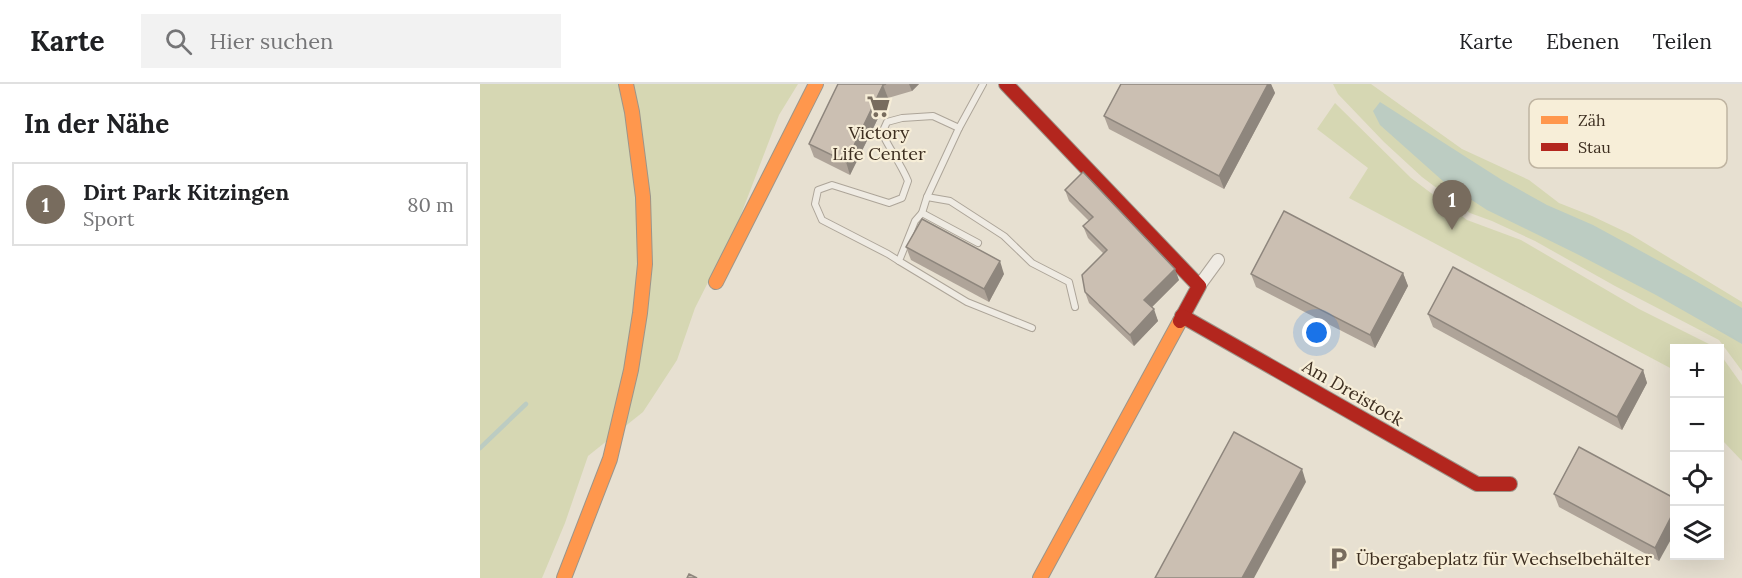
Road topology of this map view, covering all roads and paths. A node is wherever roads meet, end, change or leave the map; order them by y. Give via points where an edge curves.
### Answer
1 (626, 84) edge
2 (816, 84) edge
3 (983, 84) edge
4 (1006, 84) edge
5 (959, 128) junction
6 (927, 197) junction
7 (922, 213) junction
8 (978, 243) dead end
9 (1218, 260) dead end
10 (899, 261) junction
11 (716, 282) dead end
12 (1199, 286) junction
13 (1075, 307) dead end
14 (1182, 316) junction
15 (1032, 328) dead end
16 (1510, 484) dead end
17 (564, 578) edge
18 (1040, 578) edge

1 - 17 street via 643,197 645,264 640,313 610,459
2 - 11 street
3 - 5 lane
4 - 12 street
5 - 6 lane
5 - 10 lane via 933,116 887,122 882,133 908,181 902,198 889,203 832,185 818,190 814,204 822,220
6 - 7 lane
6 - 13 lane via 950,201 1004,236 1032,262 1069,282
7 - 8 lane
7 - 10 lane
9 - 12 street
10 - 15 lane via 967,302
12 - 14 street
14 - 16 street, Am Dreistock via 1477,484
14 - 18 street

